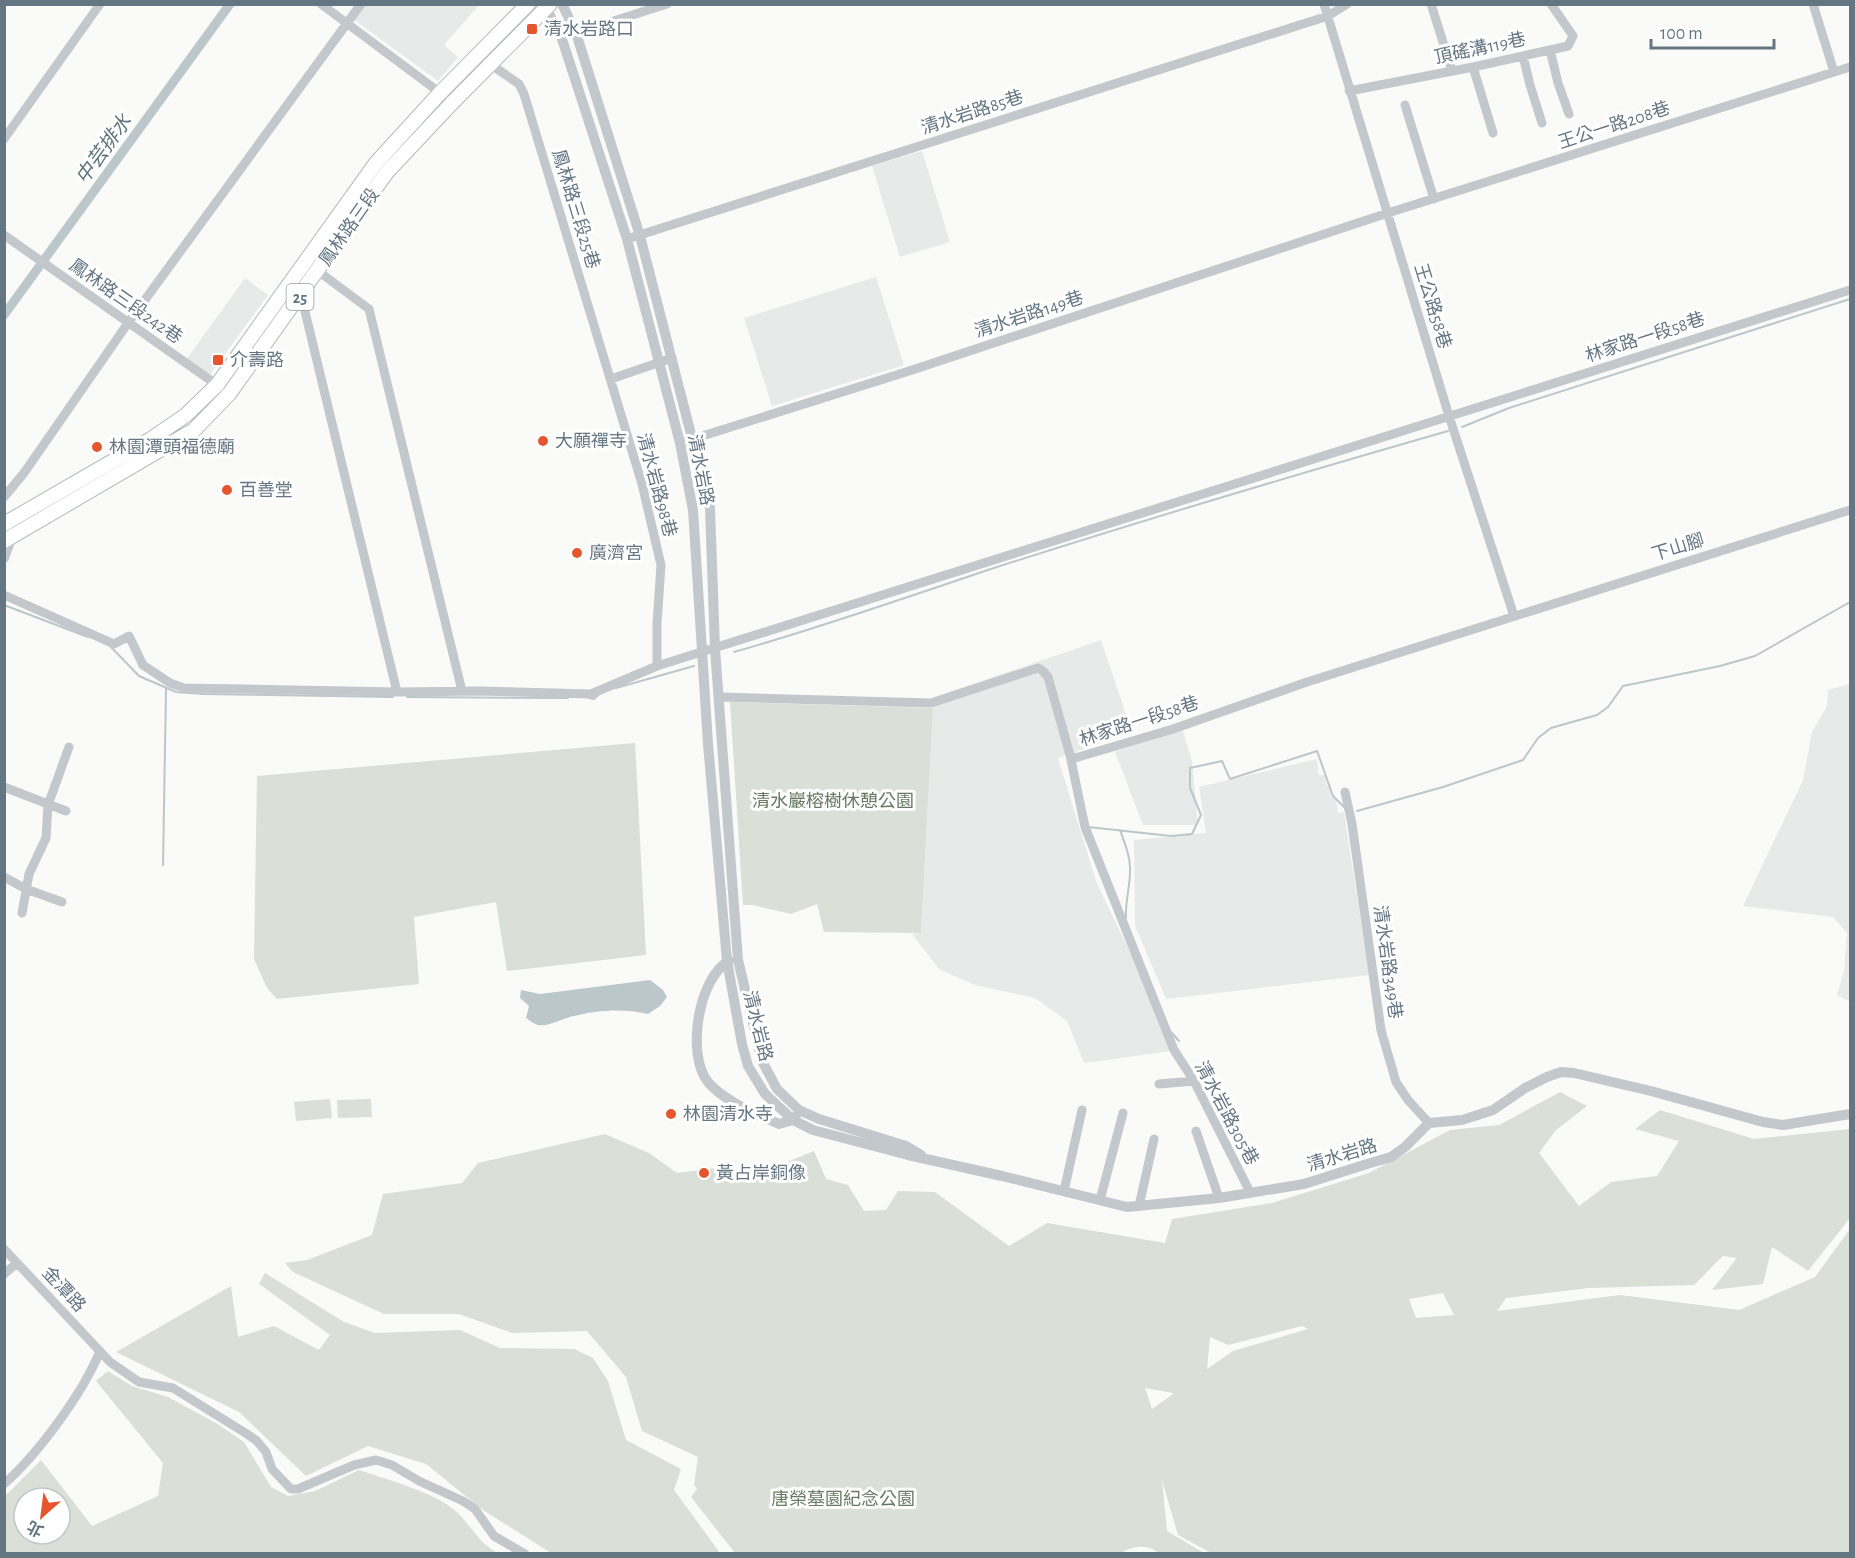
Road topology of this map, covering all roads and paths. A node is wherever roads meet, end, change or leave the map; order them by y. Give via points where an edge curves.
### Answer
1 (99, 4) edge
2 (321, 4) edge
3 (361, 4) edge
4 (528, 4) edge
5 (562, 4) edge
6 (668, 4) edge
7 (1324, 4) edge
8 (1347, 4) edge
9 (1431, 4) edge
10 (1551, 4) edge
11 (1813, 4) edge
12 (547, 6) edge
13 (1328, 16) junction
14 (348, 24) junction
15 (576, 33) junction
16 (1550, 50) junction
17 (1523, 56) junction
18 (490, 64) junction
19 (1851, 67) edge
20 (1473, 68) junction
21 (1452, 71) junction
22 (1834, 72) junction
23 (1348, 91) junction
24 (440, 93) junction
25 (452, 103) junction
26 (1405, 105) dead end
27 (1569, 114) dead end
28 (1542, 123) dead end
29 (1493, 133) dead end
30 (4, 139) edge
31 (1434, 199) junction
32 (1388, 213) junction
33 (4, 235) edge
34 (640, 236) junction
35 (627, 239) junction
36 (318, 271) junction
37 (1851, 290) edge
38 (301, 295) junction
39 (128, 323) junction
40 (672, 358) junction
41 (659, 363) junction
42 (610, 378) junction
43 (217, 385) junction
44 (229, 394) junction
45 (1449, 417) junction
46 (693, 439) junction
47 (680, 443) junction
48 (4, 497) edge
49 (1851, 510) edge
50 (7, 531) edge
51 (4, 558) edge
52 (4, 596) edge
53 (1514, 616) junction
54 (715, 649) junction
55 (701, 652) junction
56 (657, 666) junction
57 (462, 691) junction
58 (398, 692) junction
59 (719, 697) junction
60 (69, 747) dead end
61 (1071, 755) junction
62 (4, 787) edge
63 (1345, 792) dead end
64 (48, 805) junction
65 (66, 811) dead end
66 (4, 877) edge
67 (26, 889) junction
68 (62, 902) dead end
69 (22, 913) dead end
70 (733, 961) junction
71 (1194, 1081) junction
72 (1160, 1084) dead end
73 (1082, 1110) dead end
74 (1122, 1113) dead end
75 (1851, 1114) edge
76 (796, 1115) junction
77 (1429, 1123) junction
78 (1196, 1131) dead end
79 (1154, 1139) dead end
80 (1064, 1191) junction
81 (1250, 1192) junction
82 (1218, 1198) junction
83 (1100, 1200) junction
84 (1139, 1206) junction
85 (4, 1249) edge
86 (17, 1263) junction
87 (4, 1274) edge
88 (100, 1351) junction
89 (4, 1484) edge
90 (525, 1554) edge

1 - 30 street
2 - 14 street
3 - 14 street
4 - 24 main road, 鳳林路三段 / 25
5 - 15 street, 清水岩路
6 - 15 street
7 - 13 street, 王公路58巷
8 - 13 street, 清水岩路85巷
9 - 21 street
10 - 16 street, 頂磘溝119巷 via 1573,36 1568,46
11 - 22 street
12 - 18 main road, 鳳林路三段 / 25
12 - 35 street, 清水岩路 via 562,39
13 - 23 street, 王公路58巷
13 - 34 street, 清水岩路85巷
14 - 24 street
14 - 39 street
15 - 34 street, 清水岩路
16 - 17 street, 頂磘溝119巷
16 - 27 street
17 - 20 street, 頂磘溝119巷
17 - 28 street
18 - 25 main road, 鳳林路三段 / 25
18 - 42 street, 鳳林路三段25巷 via 519,84 524,94
19 - 22 street, 王公一路208巷
20 - 21 street, 頂磘溝119巷
20 - 29 street
21 - 23 street, 頂磘溝119巷
22 - 31 street, 王公一路208巷
23 - 32 street, 王公路58巷
24 - 25 street
24 - 43 main road, 鳳林路三段 / 25 via 376,163
25 - 36 main road, 鳳林路三段 / 25 via 387,172
26 - 31 street
31 - 32 street, 王公一路208巷
32 - 45 street, 王公路58巷
32 - 46 street, 清水岩路149巷
33 - 39 street, 鳳林路三段242巷
34 - 35 street, 清水岩路85巷
34 - 40 street, 清水岩路
35 - 41 street, 清水岩路
36 - 38 main road, 鳳林路三段 / 25
36 - 57 street via 369,309
37 - 45 street, 林家路一段58巷
38 - 44 main road, 鳳林路三段 / 25
38 - 58 street
39 - 43 street, 鳳林路三段242巷
39 - 48 street
40 - 41 street
40 - 46 street, 清水岩路
41 - 42 street
41 - 47 street, 清水岩路
42 - 56 street, 清水岩路98巷 via 661,565
43 - 44 street, 鳳林路三段242巷
43 - 50 main road, 鳳林路三段 / 25 via 186,415
44 - 50 main road, 鳳林路三段 / 25 via 194,430
45 - 53 street, 王公路58巷
45 - 54 street, 林家路一段58巷
46 - 47 street, 清水岩路149巷
46 - 54 street, 清水岩路 via 710,508
47 - 55 street, 清水岩路 via 693,510
49 - 53 street, 下山腳
50 - 51 street
52 - 58 street, 林家路一段58巷 via 114,644 129,636 143,665 184,688
53 - 61 street, 林家路一段58巷 via 1173,729 1075,758
54 - 55 street, 林家路一段58巷
54 - 59 street, 清水岩路
55 - 56 street, 林家路一段58巷
55 - 70 street, 清水岩路
56 - 57 street, 林家路一段58巷 via 591,694
57 - 58 street, 林家路一段58巷
59 - 61 street, 林家路一段58巷 via 931,703 1038,668 1048,677
59 - 70 street, 清水岩路
60 - 64 street
61 - 71 street, 清水岩路305巷 via 1085,827 1174,1050
62 - 64 street
63 - 77 street, 清水岩路349巷 via 1381,1030 1396,1082
64 - 65 street
64 - 67 street via 46,838
66 - 67 street
67 - 68 street
67 - 69 street
70 - 76 street, 清水岩路 via 762,1061
70 - 76 street, 清水岩路 via 708,982 701,1001 697,1026 701,1070 709,1082 742,1107 778,1124
71 - 72 street
71 - 81 street, 清水岩路305巷
73 - 80 street
74 - 83 street
75 - 77 street via 1784,1125 1762,1122 1651,1091 1561,1072 1525,1088 1493,1110
76 - 80 street, 清水岩路 via 906,1146 926,1158
77 - 81 street, 清水岩路 via 1391,1156 1304,1184
78 - 82 street
79 - 84 street
80 - 83 street, 清水岩路
81 - 82 street, 清水岩路
82 - 84 street, 清水岩路
83 - 84 street, 清水岩路
85 - 86 street, 金潭路
86 - 87 street
86 - 88 street, 金潭路
88 - 89 street via 66,1410 26,1463
88 - 90 street, 金潭路 via 139,1382 173,1388 257,1441 272,1469 291,1489 376,1460 463,1501 475,1509 494,1536

